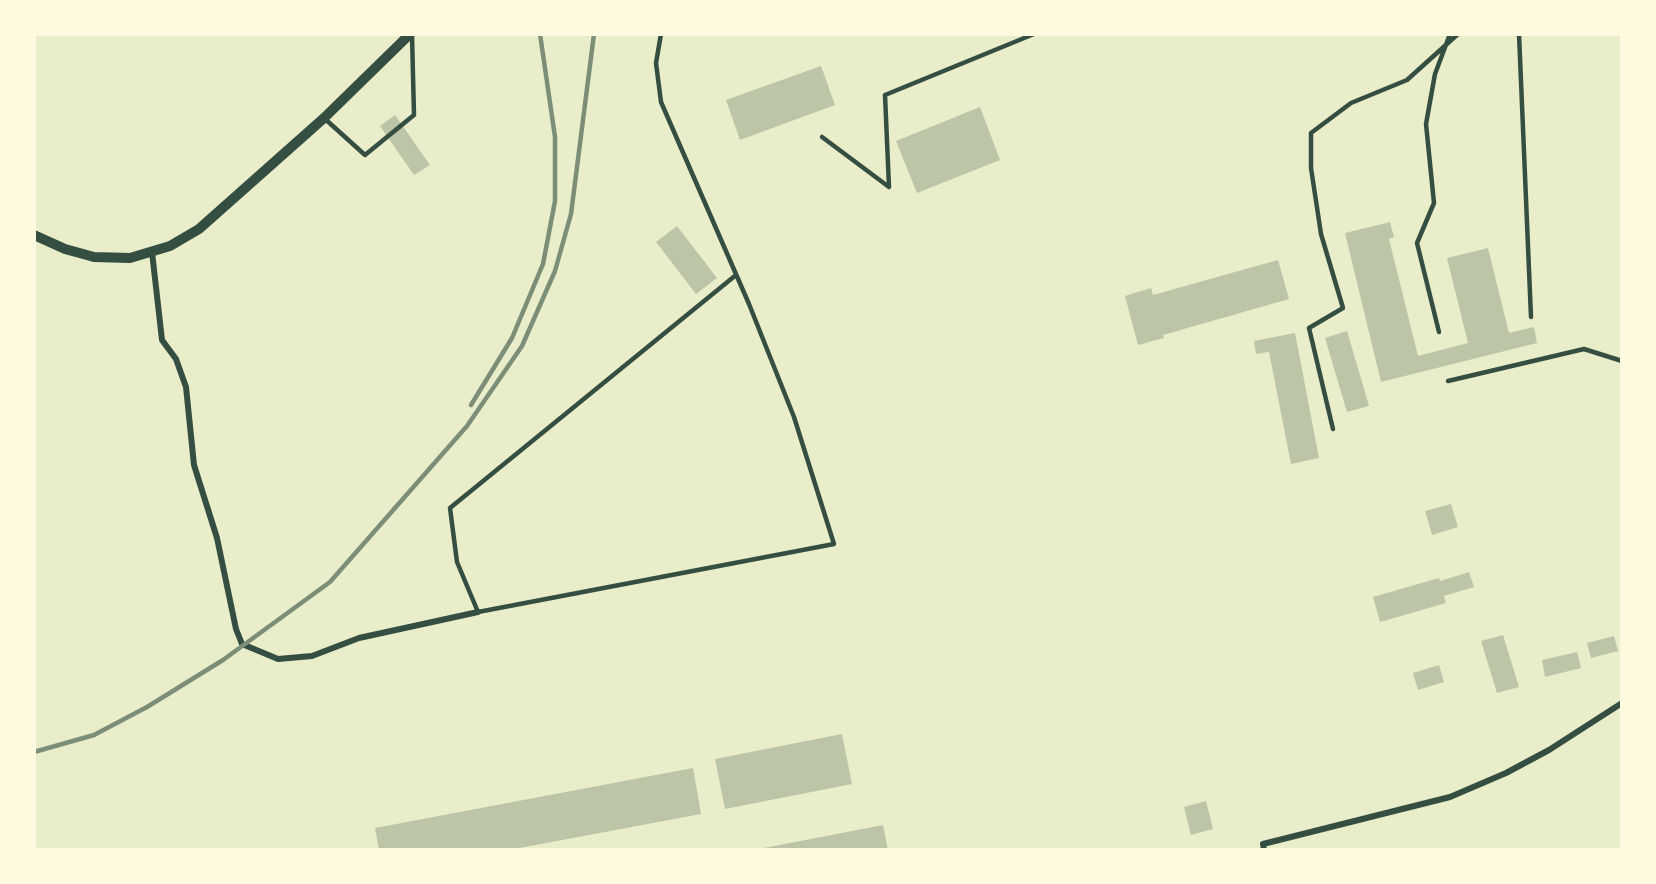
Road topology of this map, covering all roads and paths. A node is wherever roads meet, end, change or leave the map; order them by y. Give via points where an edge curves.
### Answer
1 (411, 34) edge
2 (661, 34) edge
3 (1034, 34) edge
4 (1450, 34) edge
5 (1458, 34) edge
6 (1519, 34) edge
7 (1447, 43) junction
8 (324, 118) junction
9 (822, 137) dead end
10 (34, 235) edge
11 (152, 252) junction
12 (736, 275) junction
13 (1531, 317) dead end
14 (1439, 332) dead end
15 (1622, 361) edge
16 (1448, 381) dead end
17 (1333, 429) dead end
18 (478, 612) junction
19 (1622, 703) edge
20 (1264, 847) edge

1 - 8 street
1 - 8 lane via 414,116 365,155
2 - 12 lane via 656,63 661,102
3 - 9 lane via 885,95 889,187
4 - 7 lane
5 - 7 lane
6 - 13 lane
7 - 14 lane via 1435,74 1426,124 1434,203 1416,243
7 - 17 lane via 1407,80 1351,103 1311,133 1311,168 1321,234 1343,308 1309,328
8 - 11 street via 199,229
10 - 11 street via 94,256 130,258
11 - 18 street via 162,340 176,359 186,387 194,465 217,537 242,644 278,659 312,656 359,638
12 - 18 lane via 450,508 457,562
12 - 18 lane via 794,417 834,544
15 - 16 lane via 1584,349
19 - 20 street via 1540,755 1450,797

